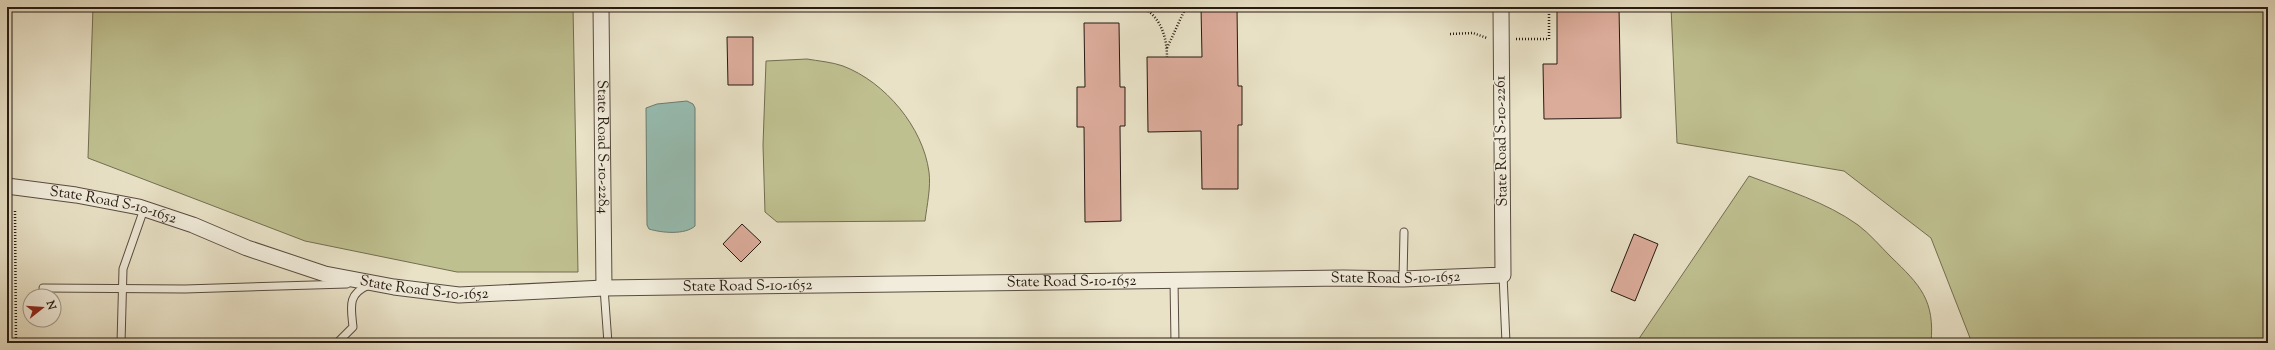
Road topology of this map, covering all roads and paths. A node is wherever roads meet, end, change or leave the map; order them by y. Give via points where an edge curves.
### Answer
1 (601, 7) edge
2 (1120, 7) edge
3 (1140, 7) edge
4 (1186, 7) edge
5 (1501, 7) edge
6 (1064, 8) dead end
7 (1167, 48) junction
8 (1167, 57) dead end
9 (7, 186) edge
10 (144, 209) junction
11 (15, 211) dead end
12 (1404, 232) dead end
13 (1504, 275) junction
14 (1403, 279) junction
15 (1174, 282) junction
16 (373, 283) junction
17 (62, 288) edge
18 (121, 288) junction
19 (604, 288) junction
20 (16, 343) edge
21 (121, 343) edge
22 (338, 343) edge
23 (608, 343) edge
24 (1175, 343) edge
25 (1506, 343) edge

1 - 19 street, State Road S-10-2284
2 - 6 path
3 - 7 path via 1148,10 1162,27
4 - 7 path
5 - 13 street, State Road S-10-2261
7 - 8 path
9 - 10 street, State Road S-10-1652 via 76,195
10 - 16 street, State Road S-10-1652 via 192,224 248,248 325,274
10 - 18 lane via 126,258
11 - 20 path
12 - 14 lane
13 - 14 street, State Road S-10-1652
13 - 25 lane
14 - 15 street, State Road S-10-1652
15 - 19 street, State Road S-10-1652
15 - 24 lane
16 - 18 lane via 185,289
16 - 19 street, State Road S-10-1652 via 459,295
16 - 22 lane via 360,288 354,295 350,304 353,327
17 - 18 lane
18 - 21 lane
19 - 23 lane

